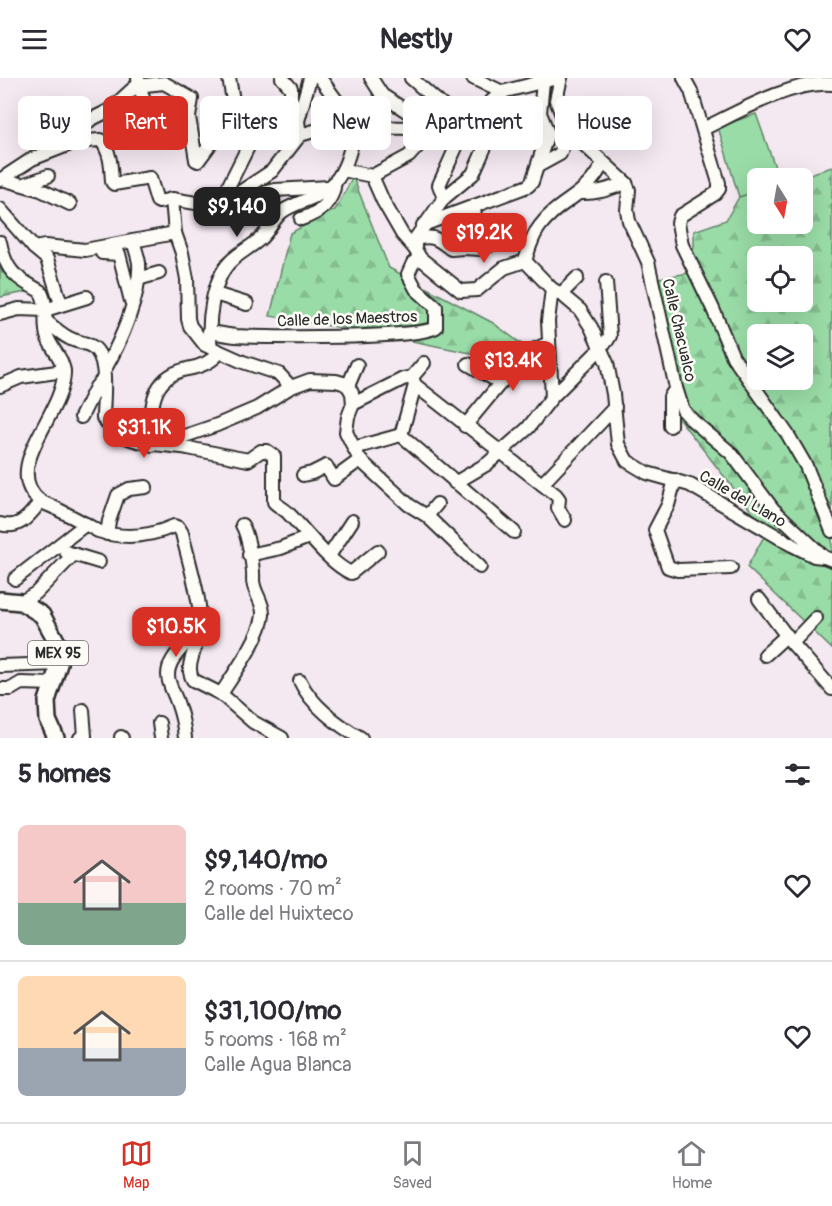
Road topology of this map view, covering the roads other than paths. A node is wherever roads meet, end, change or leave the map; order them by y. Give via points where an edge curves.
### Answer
1 (230, 78) edge
2 (282, 78) edge
3 (310, 78) edge
4 (320, 78) edge
5 (371, 78) edge
6 (411, 78) edge
7 (472, 78) edge
8 (559, 78) edge
9 (684, 78) edge
10 (541, 80) edge
11 (832, 84) edge
12 (141, 87) edge
13 (502, 92) junction
14 (233, 96) edge
15 (333, 96) edge
16 (431, 96) edge
17 (497, 96) edge
18 (557, 96) edge
19 (403, 109) edge
20 (300, 114) junction
21 (91, 120) edge
22 (703, 129) junction
23 (311, 132) edge
24 (300, 135) junction
25 (55, 150) edge
26 (107, 150) edge
27 (206, 150) edge
28 (246, 150) edge
29 (350, 150) edge
30 (414, 150) edge
31 (455, 150) edge
32 (561, 150) edge
33 (589, 150) edge
34 (603, 163) junction
35 (538, 166) junction
36 (344, 170) junction
37 (48, 176) dead end
38 (372, 176) junction
39 (1, 180) edge
40 (626, 183) junction
41 (25, 184) junction
42 (332, 184) junction
43 (581, 193) junction
44 (444, 198) junction
45 (172, 199) junction
46 (225, 203) junction
47 (70, 204) dead end
48 (474, 206) junction
49 (0, 209) edge
50 (301, 219) dead end
51 (423, 225) junction
52 (514, 233) dead end
53 (175, 234) junction
54 (133, 241) junction
55 (0, 242) edge
56 (462, 246) junction
57 (34, 248) junction
58 (417, 248) junction
59 (70, 251) junction
60 (1, 255) edge
61 (47, 259) junction
62 (525, 261) junction
63 (159, 273) dead end
64 (578, 278) dead end
65 (138, 279) junction
66 (606, 282) dead end
67 (557, 292) junction
68 (214, 294) junction
69 (87, 297) dead end
70 (61, 304) junction
71 (247, 304) dead end
72 (132, 305) junction
73 (0, 314) edge
74 (46, 315) junction
75 (208, 332) junction
76 (549, 343) junction
77 (599, 348) junction
78 (215, 350) junction
79 (424, 363) dead end
80 (468, 364) dead end
81 (357, 365) dead end
82 (64, 371) junction
83 (104, 374) junction
84 (414, 381) junction
85 (501, 383) junction
86 (0, 386) edge
87 (348, 386) junction
88 (291, 387) junction
89 (676, 388) junction
90 (552, 397) junction
91 (353, 404) junction
92 (615, 407) junction
93 (81, 417) dead end
94 (465, 426) junction
95 (670, 426) dead end
96 (401, 435) junction
97 (155, 445) junction
98 (354, 448) junction
99 (502, 451) junction
100 (360, 460) junction
101 (303, 475) dead end
102 (675, 480) junction
103 (455, 483) junction
104 (542, 484) junction
105 (146, 487) dead end
106 (41, 501) junction
107 (437, 504) dead end
108 (828, 507) edge
109 (427, 516) junction
110 (565, 520) dead end
111 (352, 521) dead end
112 (86, 524) junction
113 (3, 525) edge
114 (242, 525) dead end
115 (832, 531) edge
116 (514, 532) dead end
117 (107, 534) junction
118 (309, 537) junction
119 (57, 548) junction
120 (378, 550) dead end
121 (74, 555) junction
122 (249, 555) junction
123 (329, 556) junction
124 (828, 558) edge
125 (99, 562) dead end
126 (480, 567) dead end
127 (731, 568) dead end
128 (15, 579) dead end
129 (759, 599) dead end
130 (0, 600) edge
131 (21, 602) junction
132 (816, 618) dead end
133 (195, 631) junction
134 (789, 639) junction
135 (765, 655) dead end
136 (59, 663) junction
137 (0, 666) edge
138 (300, 681) dead end
139 (52, 684) junction
140 (0, 689) edge
141 (832, 689) edge
142 (221, 694) junction
143 (83, 710) dead end
144 (159, 723) dead end
145 (54, 737) edge
146 (80, 738) edge
147 (161, 738) edge
148 (185, 738) edge
149 (282, 738) edge
150 (361, 738) edge

1 - 14 street
2 - 20 street via 291,88 291,100
3 - 20 street
4 - 15 street
5 - 19 street via 382,95
6 - 16 street
7 - 13 street
8 - 10 street
8 - 18 street
9 - 22 street
10 - 13 street
10 - 35 street via 540,113 548,133
11 - 22 street via 808,84
12 - 21 street via 132,88 110,110
12 - 27 street via 164,83 192,99 189,117 196,160
13 - 17 street
13 - 44 street via 493,129 473,174
20 - 24 street
22 - 108 street via 719,189 680,216 682,245 733,357 788,435
23 - 24 street
24 - 46 street via 272,171
25 - 39 street via 32,159
26 - 45 street via 114,184 147,177 157,201
28 - 46 street via 228,187
29 - 36 street
30 - 38 street
31 - 44 street via 440,185
32 - 35 street
33 - 34 street
34 - 40 street
34 - 43 street via 596,178
35 - 48 street via 528,186
36 - 38 street
36 - 42 street
37 - 41 street
38 - 58 street via 402,234
39 - 41 street
40 - 43 street via 592,194
40 - 89 street, Calle Chacualco via 629,221 648,262
41 - 47 street
42 - 46 street via 275,190
42 - 50 street via 331,200
42 - 68 street via 314,198 279,214 261,238 230,261
43 - 62 street via 540,225
44 - 51 street
45 - 46 street via 207,206
45 - 53 street
48 - 51 street
48 - 56 street via 476,228 473,237 462,242
49 - 57 street
51 - 58 street
52 - 56 street via 481,249
53 - 54 street
53 - 78 street via 187,279 190,326 198,339
54 - 59 street
54 - 65 street
55 - 60 street
56 - 58 street via 451,249 429,236
57 - 59 street via 51,246
57 - 61 street
58 - 62 street via 461,291 477,290 504,268
58 - 75 street, Calle de los Maestros via 408,274 416,289 436,307 436,327 431,332 397,336 236,336
59 - 61 street
59 - 72 street via 75,257 119,254
60 - 74 street via 15,277 40,291
61 - 70 street
62 - 67 street, Calle del Llano
63 - 65 street
64 - 67 street
65 - 72 street
66 - 77 street via 610,336
67 - 76 street via 548,321
67 - 77 street, Calle del Llano via 580,310
68 - 71 street
68 - 75 street
69 - 70 street
70 - 74 street
72 - 83 street
73 - 74 street via 19,309
74 - 82 street via 47,335
74 - 83 street via 70,339 97,350
75 - 78 street
76 - 85 street via 526,353
76 - 90 street
77 - 90 street
77 - 92 street, Calle del Llano via 610,375
78 - 88 street via 279,374
78 - 97 street via 211,360 164,381 152,401
79 - 84 street
80 - 85 street
81 - 87 street
82 - 86 street via 21,377
82 - 106 street via 57,398 24,460 27,489
83 - 93 street
83 - 97 street via 105,422 137,442
84 - 91 street via 403,379
84 - 94 street
84 - 96 street
85 - 94 street
87 - 88 street via 336,381 310,380
87 - 91 street
88 - 97 street via 257,408
89 - 95 street via 670,397
89 - 124 street, Calle Chacualco via 688,416 731,453 773,509
90 - 99 street via 528,428
91 - 98 street via 346,432
92 - 102 street, Calle del Llano via 618,444 627,461 647,473
92 - 104 street
94 - 99 street
96 - 98 street
96 - 103 street
97 - 118 street via 248,460 267,450 276,463 274,502
98 - 100 street
99 - 103 street
99 - 104 street
100 - 101 street via 334,479 326,466
100 - 109 street via 409,505
102 - 124 street, Calle del Llano via 792,545
102 - 127 street via 655,530 668,567
103 - 116 street
104 - 110 street via 559,499 558,508
105 - 117 street via 118,495
106 - 112 street
106 - 113 street via 26,520
107 - 109 street
108 - 115 street
109 - 126 street
111 - 123 street
112 - 117 street
112 - 119 street
114 - 122 street
117 - 133 street via 144,536 174,526 179,528 199,611
118 - 122 street
118 - 123 street
119 - 121 street
119 - 128 street
120 - 123 street via 354,573 347,572
121 - 125 street
121 - 131 street via 36,593
122 - 142 street via 263,616 253,642
129 - 134 street
130 - 131 main road
131 - 136 main road, MEX 95 via 42,615 49,626 57,642
132 - 134 street
133 - 142 street via 197,642 190,676
133 - 148 street via 167,674
134 - 135 street
134 - 141 street
136 - 137 street
136 - 139 main road, MEX 95
138 - 150 street via 314,701
139 - 140 street via 21,683 11,689
139 - 145 main road, MEX 95 via 48,720
142 - 149 street via 253,722
143 - 146 street via 85,736
144 - 147 street

